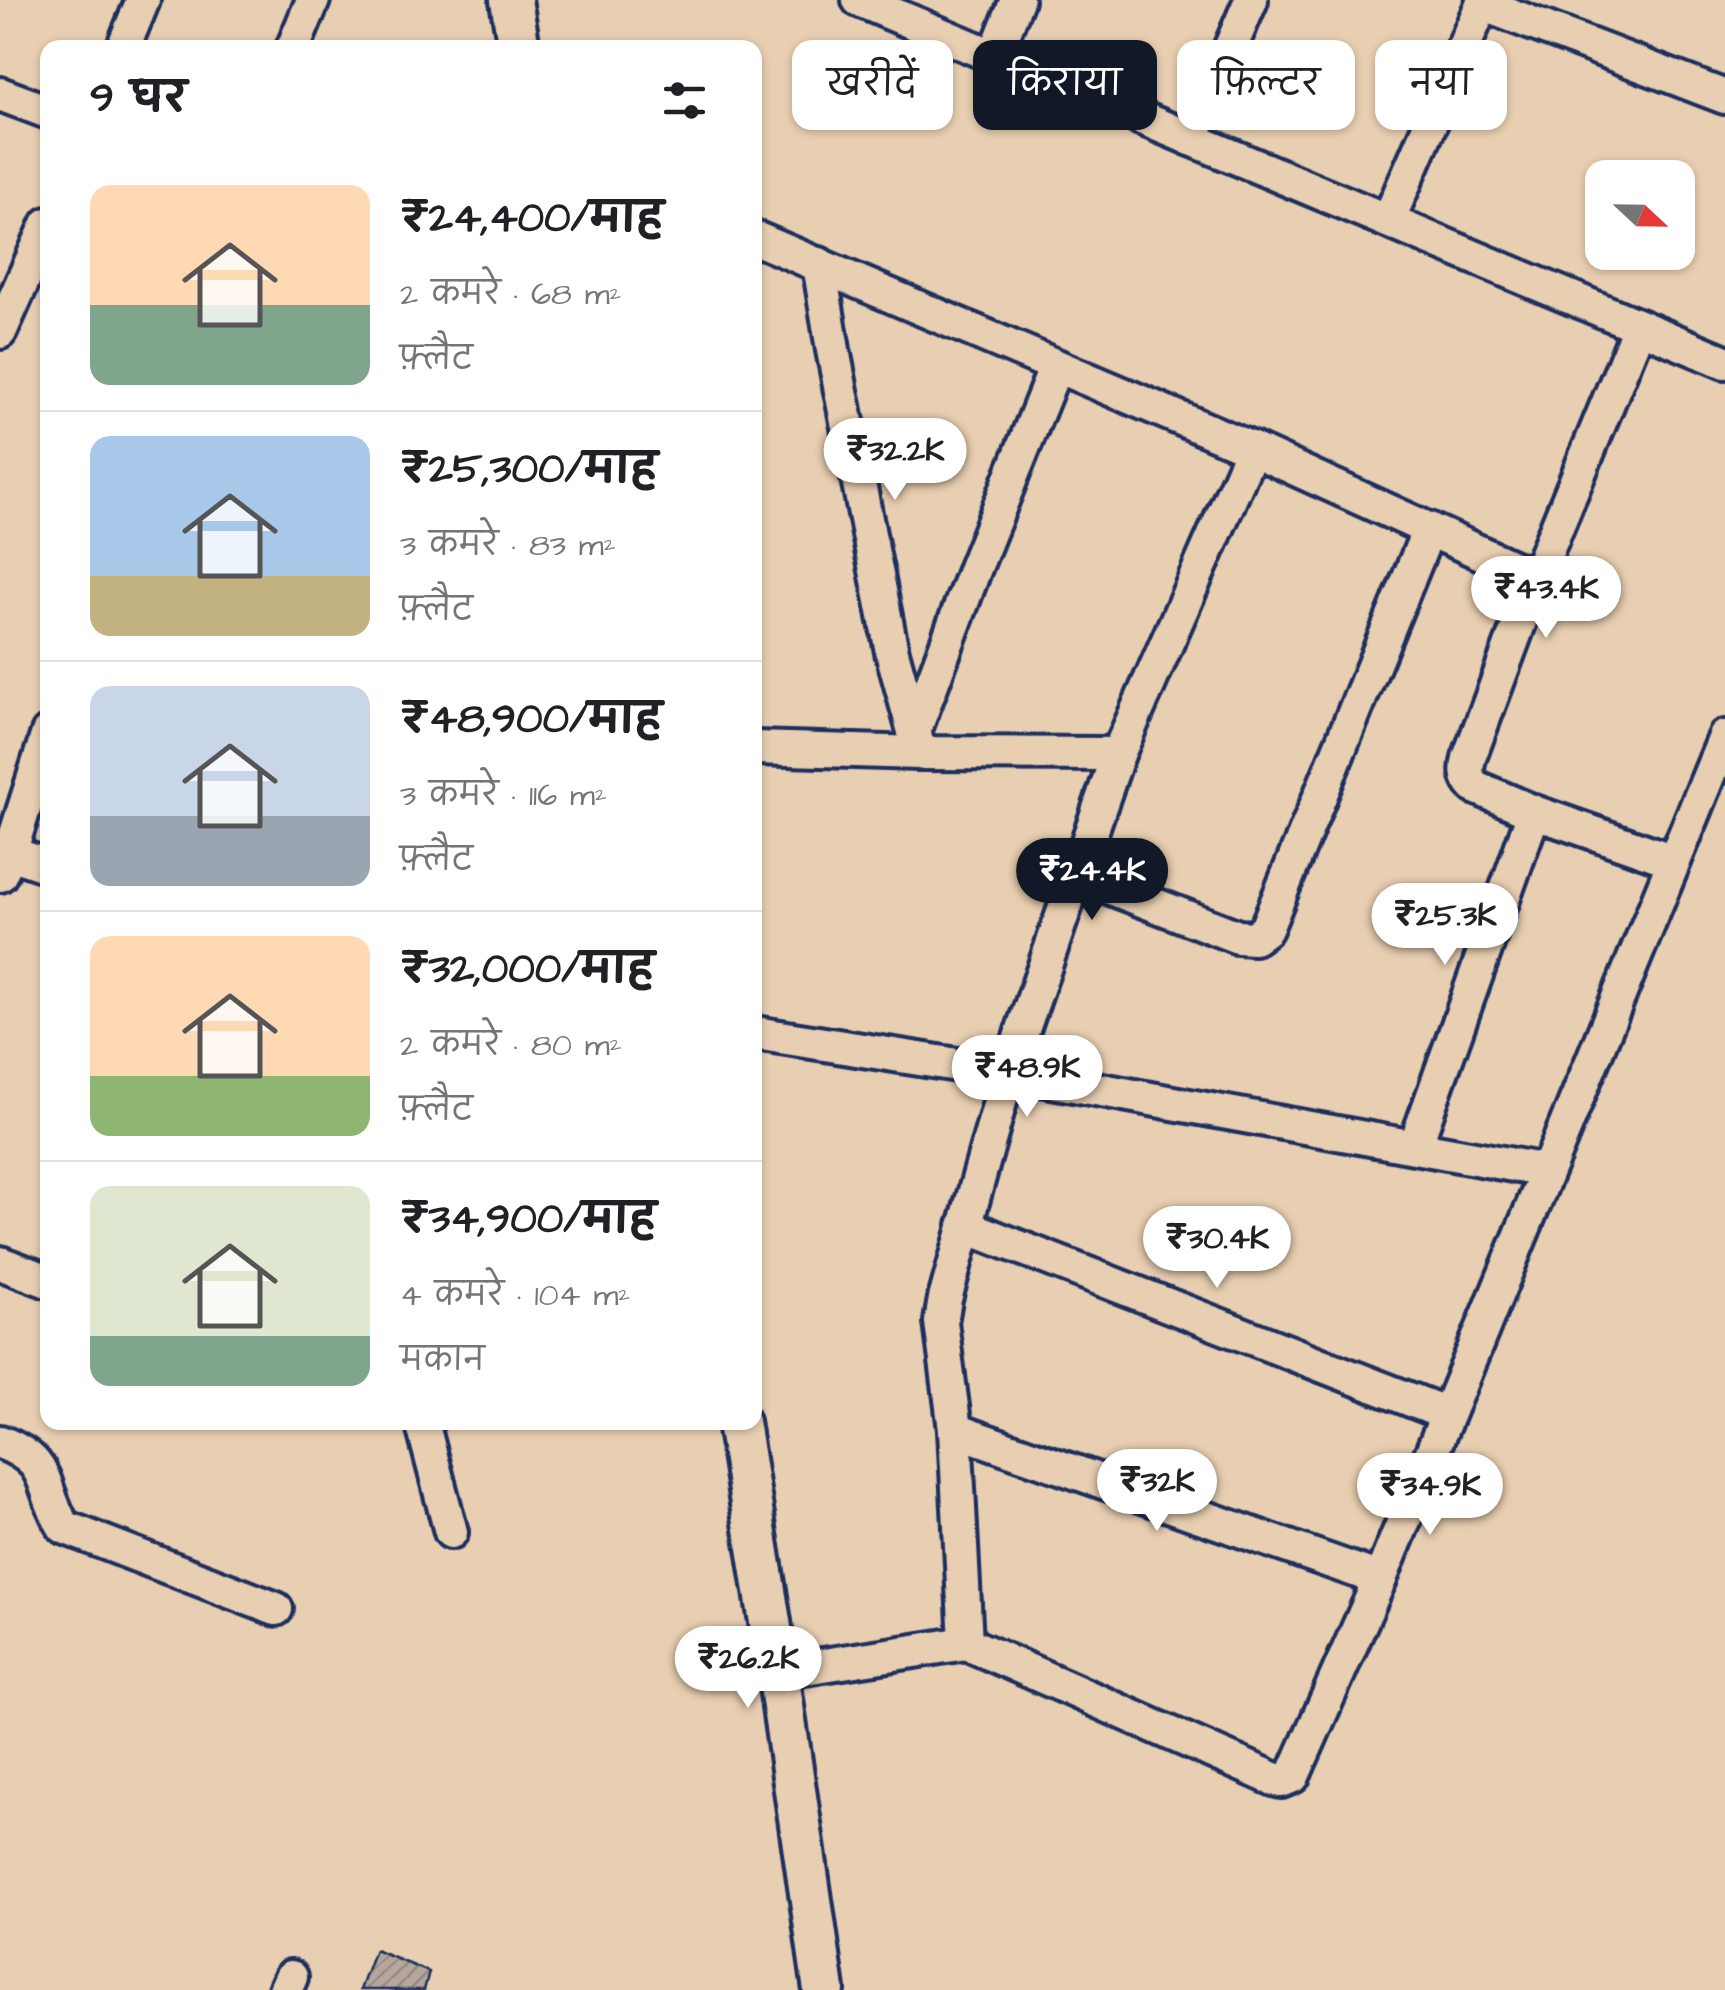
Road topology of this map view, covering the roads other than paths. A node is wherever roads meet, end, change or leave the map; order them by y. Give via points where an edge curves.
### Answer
1 (142, 0) edge
2 (313, 0) edge
3 (511, 0) edge
4 (859, 0) edge
5 (1017, 0) edge
6 (1251, 0) edge
7 (1483, 2) edge
8 (126, 40) edge
9 (297, 40) edge
10 (518, 40) edge
11 (1001, 40) edge
12 (973, 47) edge
13 (0, 94) edge
14 (1725, 97) edge
15 (40, 109) edge
16 (1157, 125) edge
17 (1190, 139) junction
18 (1388, 222) junction
19 (762, 241) edge
20 (40, 242) edge
21 (819, 264) junction
22 (1640, 326) junction
23 (0, 332) edge
24 (1725, 362) edge
25 (1056, 366) junction
26 (1252, 449) junction
27 (1429, 529) junction
28 (1536, 578) junction
29 (1725, 737) edge
30 (917, 743) junction
31 (762, 748) edge
32 (1118, 754) junction
33 (40, 757) edge
34 (1534, 812) junction
35 (1674, 861) junction
36 (5, 864) edge
37 (40, 866) edge
38 (1075, 874) junction
39 (762, 1034) edge
40 (1008, 1073) junction
41 (1415, 1146) junction
42 (1546, 1171) junction
43 (965, 1226) junction
44 (0, 1263) edge
45 (40, 1278) edge
46 (1447, 1414) junction
47 (423, 1430) edge
48 (739, 1430) edge
49 (955, 1430) junction
50 (0, 1442) edge
51 (451, 1532) dead end
52 (1380, 1580) junction
53 (276, 1609) dead end
54 (966, 1643) junction
55 (778, 1672) junction
56 (824, 1990) edge

1 - 8 street
2 - 9 street
3 - 10 street
4 - 12 street
5 - 11 street
6 - 17 street
7 - 14 street
7 - 18 street
13 - 15 street
16 - 17 street
17 - 18 street
18 - 22 street
19 - 21 street
20 - 23 street
21 - 25 street
21 - 30 street via 892,652
22 - 24 street
22 - 28 street
25 - 26 street
25 - 30 street via 975,568
26 - 27 street
26 - 32 street
27 - 28 street
27 - 38 street via 1266,929 1254,938 1238,937
28 - 34 street via 1467,767 1475,786
29 - 35 street
30 - 31 street
30 - 32 street
32 - 38 street
33 - 36 street
34 - 35 street
34 - 41 street
35 - 42 street
36 - 37 street
38 - 40 street
39 - 40 street
40 - 41 street
40 - 43 street
41 - 42 street
42 - 46 street
43 - 46 street
43 - 49 street via 941,1322
44 - 45 street
46 - 52 street
47 - 51 street
48 - 55 street
49 - 52 street
49 - 54 street
50 - 53 street via 36,1464 64,1527
52 - 54 street via 1288,1780
54 - 55 street
55 - 56 street

